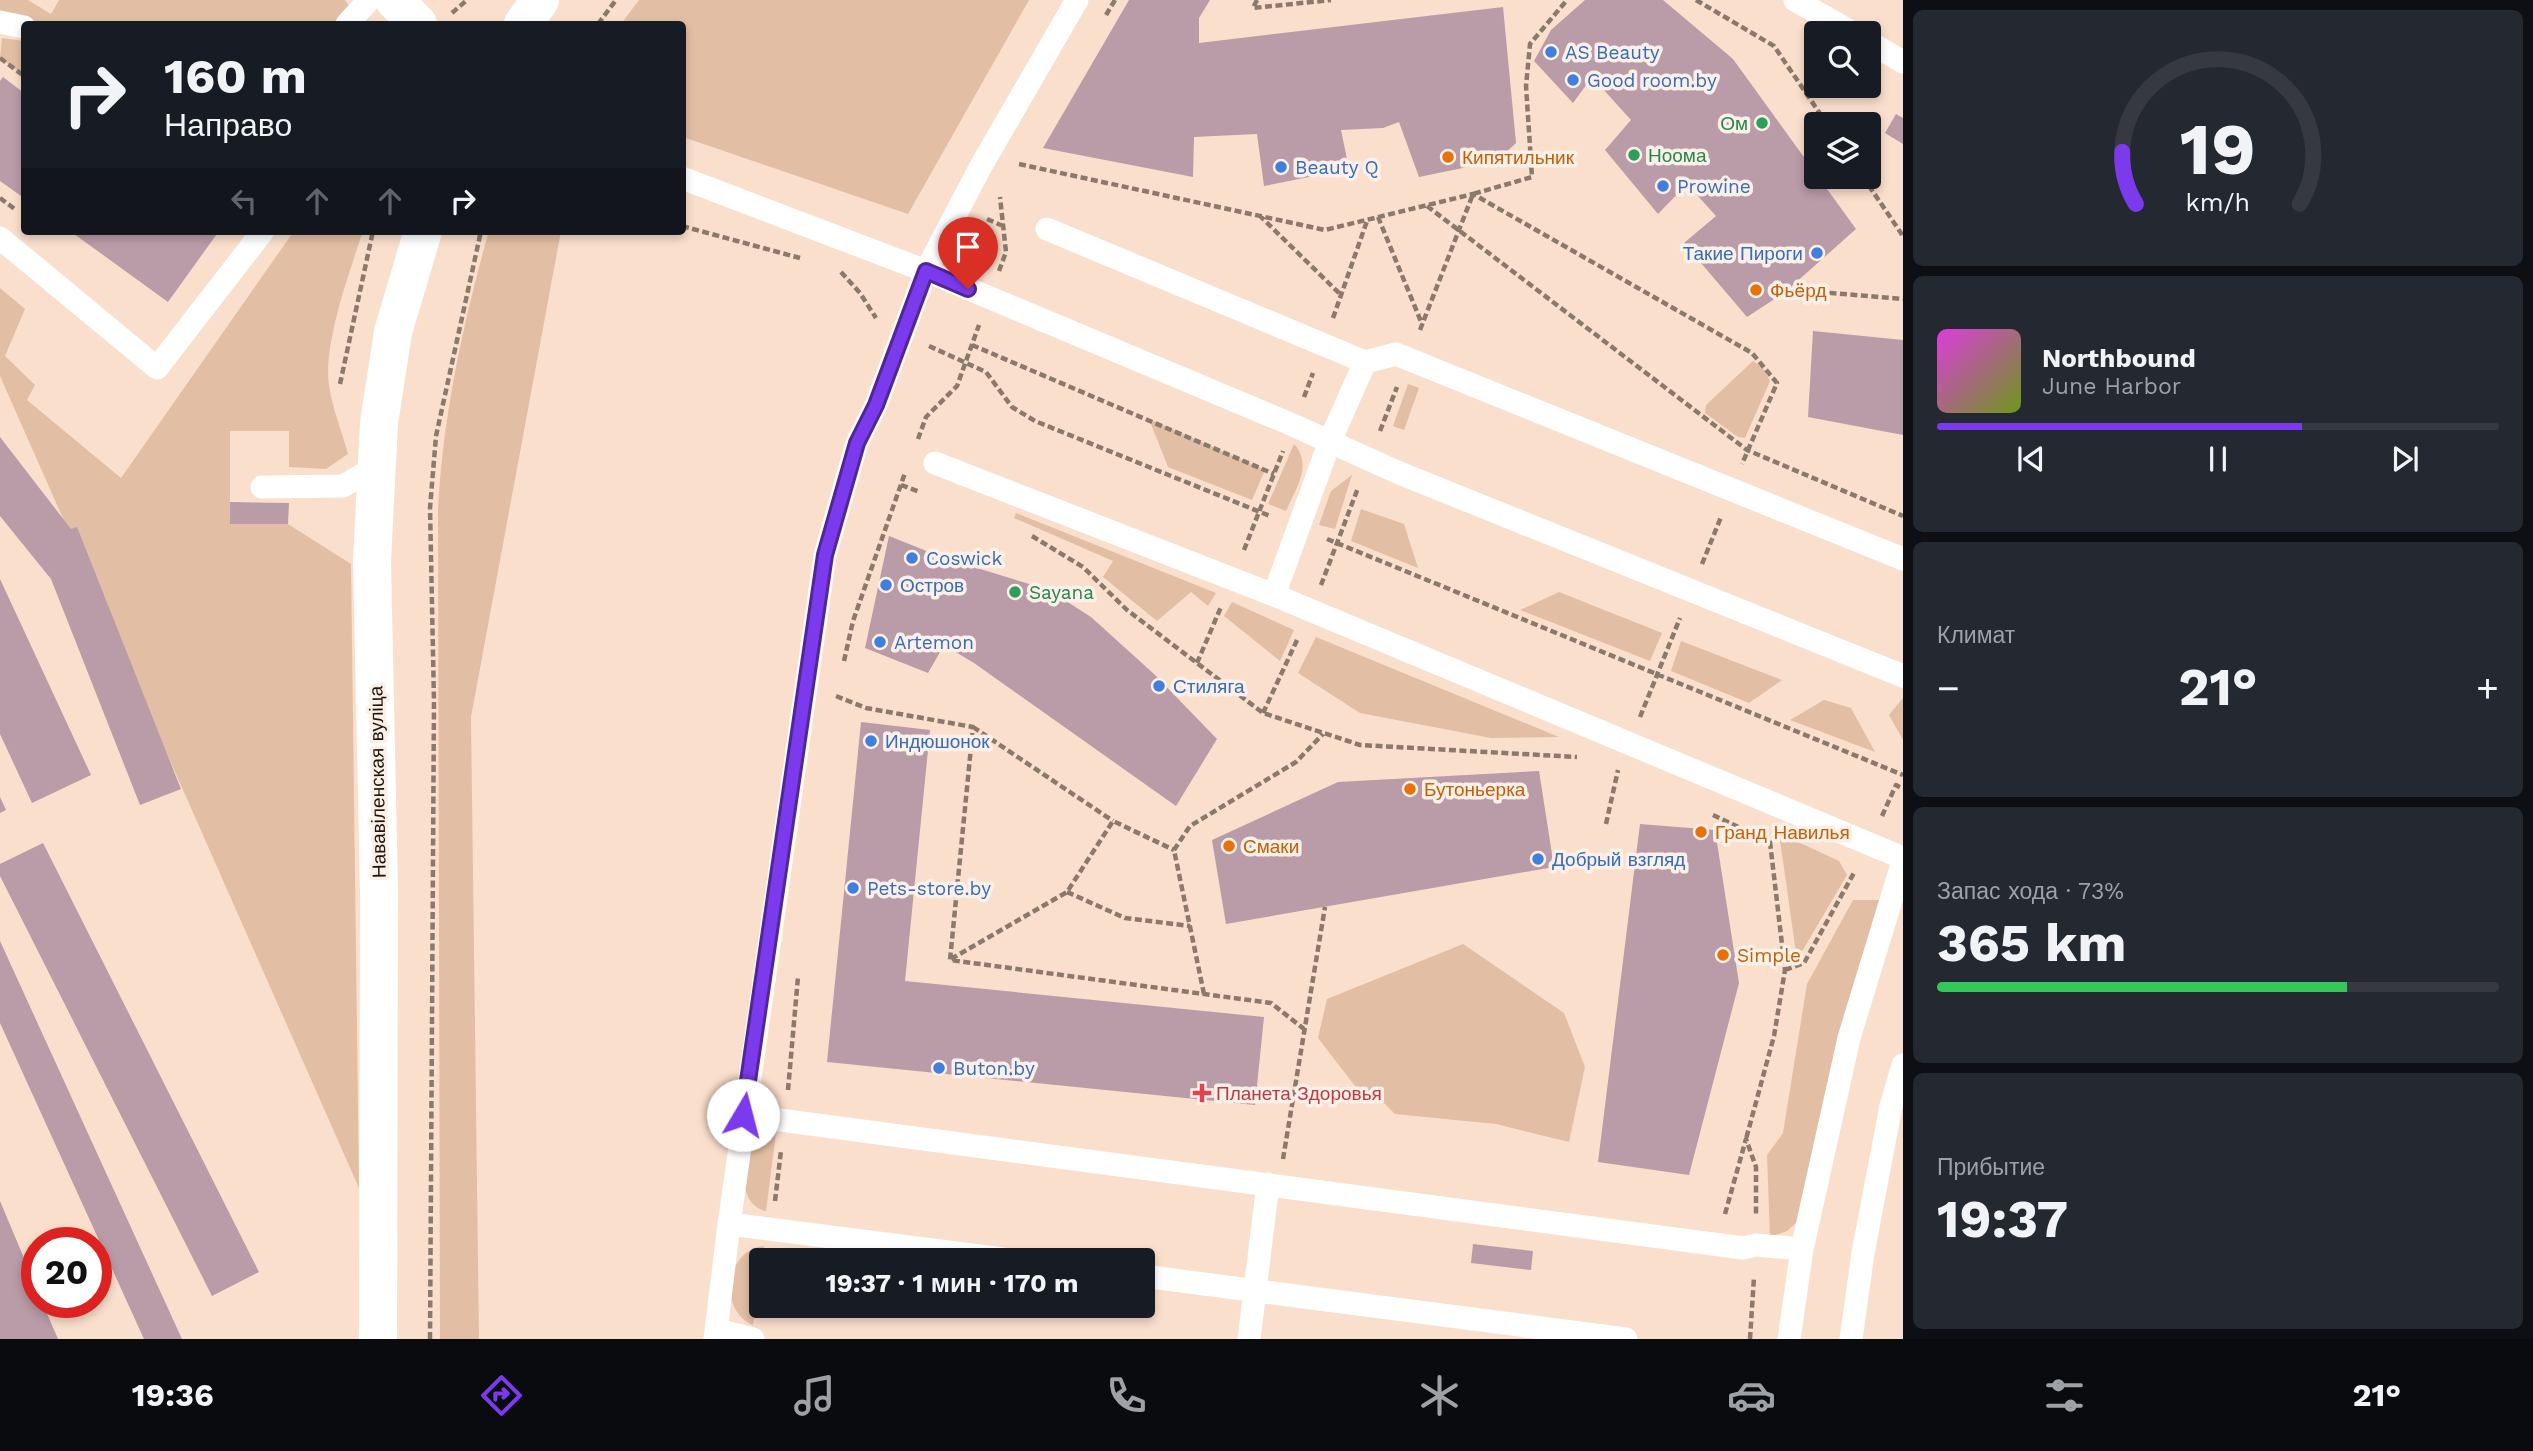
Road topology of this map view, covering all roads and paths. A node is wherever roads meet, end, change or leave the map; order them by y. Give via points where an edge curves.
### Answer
1 (369, 0) edge
2 (394, 0) edge
3 (467, 0) edge
4 (540, 0) edge
5 (617, 0) edge
6 (1077, 0) edge
7 (1115, 0) edge
8 (1257, 0) edge
9 (1331, 0) edge
10 (1567, 0) edge
11 (1696, 0) edge
12 (1795, 0) edge
13 (433, 20) edge
14 (350, 21) edge
15 (525, 21) edge
16 (600, 21) edge
17 (1832, 21) edge
18 (0, 22) edge
19 (1101, 23) dead end
20 (21, 26) edge
21 (1881, 49) edge
22 (0, 58) edge
23 (1903, 62) edge
24 (21, 74) edge
25 (1819, 112) edge
26 (1026, 152) dead end
27 (1019, 164) junction
28 (1012, 175) dead end
29 (686, 180) edge
30 (1006, 186) dead end
31 (1871, 189) edge
32 (1473, 194) junction
33 (1427, 206) junction
34 (959, 207) junction
35 (1259, 215) junction
36 (1378, 217) junction
37 (1003, 226) junction
38 (1047, 229) dead end
39 (260, 235) edge
40 (372, 235) edge
41 (422, 235) edge
42 (480, 235) edge
43 (1903, 236) edge
44 (0, 238) edge
45 (926, 271) junction
46 (1819, 292) dead end
47 (1341, 295) dead end
48 (990, 299) junction
49 (1903, 299) edge
50 (1423, 324) dead end
51 (972, 345) junction
52 (1365, 362) junction
53 (340, 384) dead end
54 (1330, 441) junction
55 (1747, 450) junction
56 (914, 451) dead end
57 (909, 462) dead end
58 (935, 463) dead end
59 (376, 467) junction
60 (1274, 474) dead end
61 (901, 485) junction
62 (262, 487) dead end
63 (1733, 490) junction
64 (923, 493) dead end
65 (1903, 516) edge
66 (1023, 531) dead end
67 (1903, 559) edge
68 (1690, 590) junction
69 (1274, 594) junction
70 (841, 671) dead end
71 (1903, 676) edge
72 (838, 683) dead end
73 (835, 696) junction
74 (832, 705) dead end
75 (973, 727) junction
76 (1323, 734) junction
77 (1629, 743) junction
78 (1580, 757) dead end
79 (1606, 764) dead end
80 (1618, 769) junction
81 (1629, 775) dead end
82 (1903, 789) edge
83 (1712, 814) dead end
84 (1112, 821) junction
85 (1606, 824) dead end
86 (1870, 844) junction
87 (1174, 850) junction
88 (1903, 860) edge
89 (1067, 892) junction
90 (1325, 907) dead end
91 (1190, 926) junction
92 (950, 960) junction
93 (800, 963) dead end
94 (1785, 970) junction
95 (1204, 994) junction
96 (1304, 1029) junction
97 (1903, 1065) edge
98 (743, 1115) junction
99 (785, 1121) junction
100 (1746, 1139) junction
101 (1291, 1164) dead end
102 (1268, 1184) junction
103 (1724, 1220) dead end
104 (729, 1224) junction
105 (771, 1231) junction
106 (1756, 1245) junction
107 (912, 1248) edge
108 (1802, 1249) junction
109 (1155, 1277) edge
110 (1255, 1289) junction
111 (716, 1335) edge
112 (378, 1339) edge
113 (430, 1339) edge
114 (753, 1339) edge
115 (1249, 1339) edge
116 (1626, 1339) edge
117 (1750, 1339) edge
118 (1789, 1339) edge
119 (1851, 1339) edge

1 - 14 lane
2 - 13 street
3 - 13 path
4 - 15 street
5 - 16 path
6 - 34 lane
7 - 19 path
8 - 9 path via 1253,8
10 - 32 path via 1531,44 1526,86 1532,177
11 - 25 path via 1774,46
12 - 17 lane
18 - 20 lane
21 - 23 lane
22 - 24 path
26 - 27 path
27 - 28 path
27 - 35 path
29 - 45 lane
30 - 37 path via 1000,196
31 - 43 path
32 - 33 path
32 - 55 path via 1752,353 1777,383
33 - 36 path
33 - 55 path
34 - 37 path
34 - 45 lane
35 - 36 path via 1325,230
35 - 47 path
36 - 50 path
37 - 48 path via 1006,252
38 - 52 lane
39 - 44 lane via 157,368
40 - 53 path
41 - 59 street, Нававіленская вуліца via 393,332
42 - 113 path via 436,436 430,508 434,715
45 - 48 lane
45 - 98 lane via 857,443 825,555
46 - 49 path
48 - 51 path
48 - 54 lane
51 - 56 path via 957,386 926,416
51 - 60 path
52 - 54 lane
52 - 63 lane via 1396,354
54 - 68 lane
54 - 69 lane
55 - 63 path
55 - 65 path
57 - 61 path
58 - 69 lane
59 - 62 lane via 343,486
59 - 112 street, Нававіленская вуліца via 372,561 379,892
61 - 64 path
61 - 70 path via 853,621
63 - 67 lane
63 - 68 path
66 - 76 path via 1083,566 1127,610 1263,713
68 - 71 lane
68 - 77 path
69 - 77 lane
72 - 73 path
73 - 74 path
73 - 75 path via 866,708
75 - 84 path
75 - 92 path
76 - 78 path via 1360,744
76 - 87 path via 1296,762 1190,826
77 - 80 path
77 - 86 lane
79 - 80 path
80 - 81 path
80 - 85 path
82 - 86 path via 1896,785
83 - 94 path via 1770,842
84 - 87 path
84 - 89 path
86 - 88 lane
86 - 94 path via 1804,963
87 - 91 path
88 - 108 lane via 1849,1038
89 - 91 path via 1125,918
89 - 92 path
90 - 96 path
91 - 95 path
92 - 95 path
93 - 99 path
94 - 100 path via 1774,1036
95 - 96 path via 1271,1003
96 - 101 path via 1282,1163
97 - 119 lane via 1863,1253
98 - 99 lane
98 - 104 lane
99 - 102 lane
99 - 105 path
100 - 103 path
100 - 106 path via 1756,1167
102 - 106 lane via 1743,1248
102 - 110 lane
104 - 105 lane
104 - 111 lane
105 - 107 lane
106 - 108 lane
106 - 117 path
108 - 118 lane
109 - 110 lane
110 - 115 lane
110 - 116 lane
111 - 114 lane

